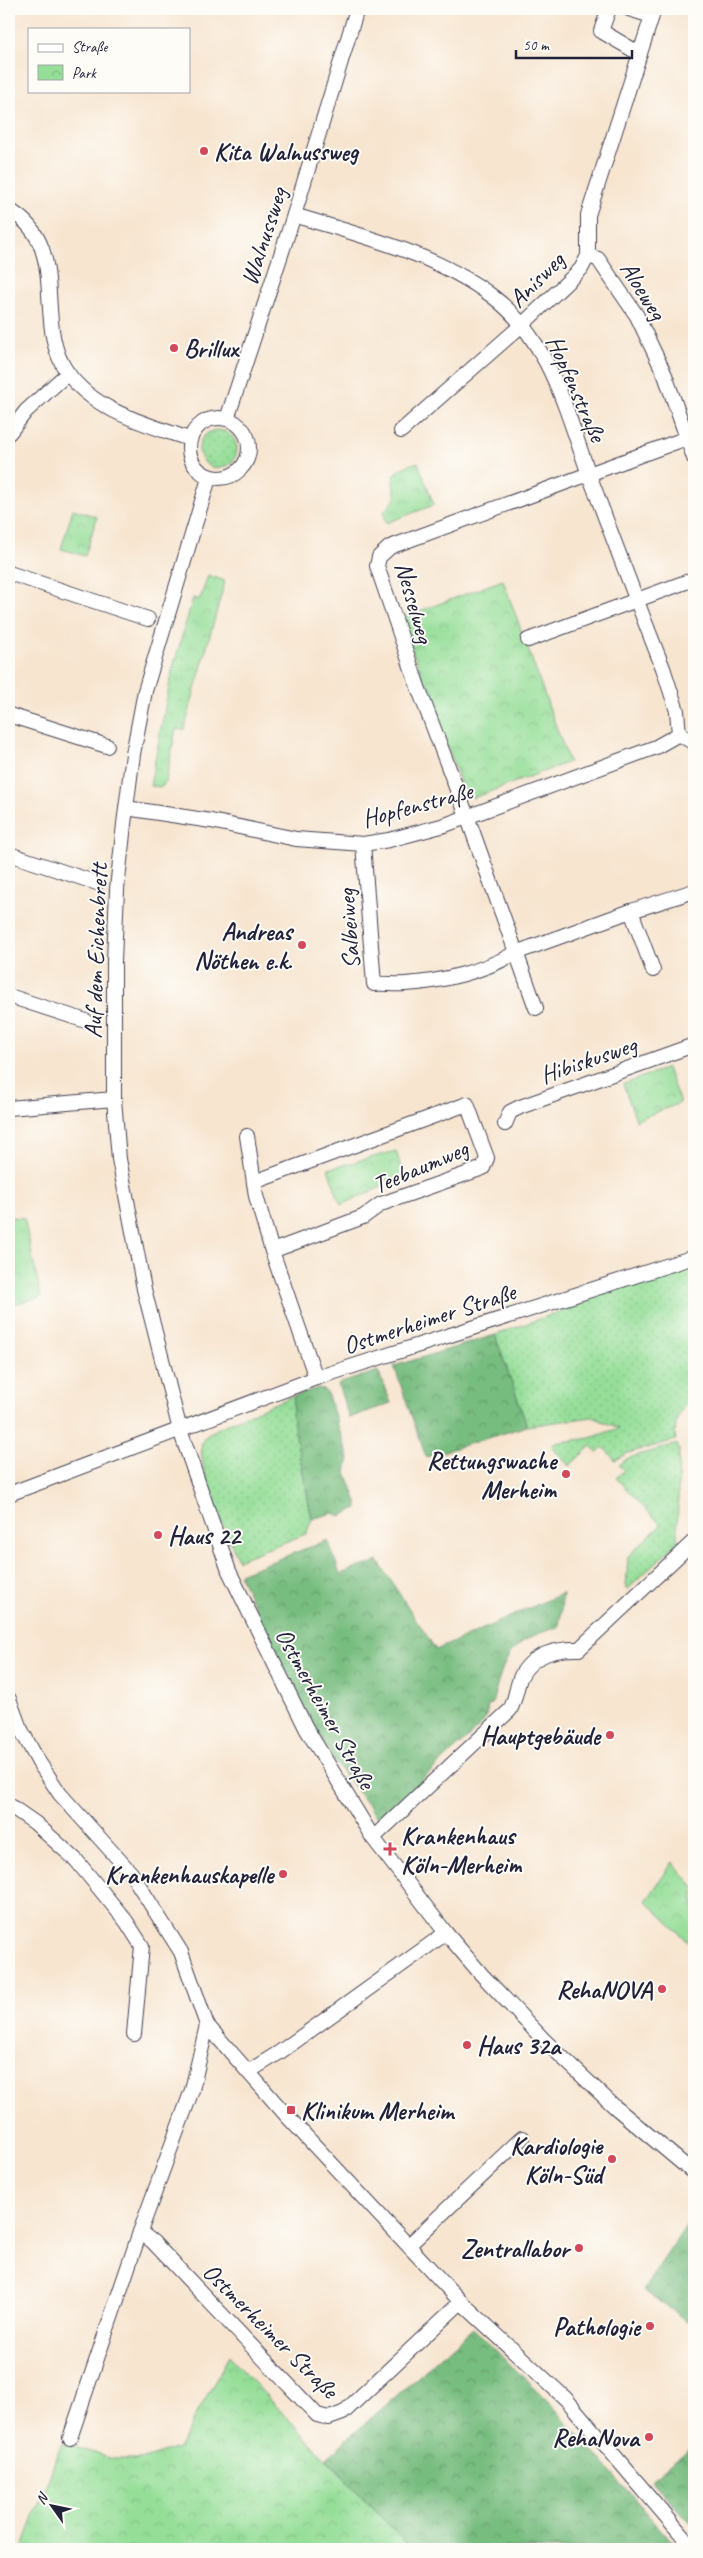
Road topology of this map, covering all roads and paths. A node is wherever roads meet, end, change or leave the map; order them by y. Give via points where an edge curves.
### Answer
1 (356, 9) edge
2 (609, 9) edge
3 (629, 9) edge
4 (653, 12) edge
5 (640, 54) junction
6 (9, 210) edge
7 (294, 215) junction
8 (588, 256) junction
9 (523, 324) junction
10 (68, 373) junction
11 (227, 418) junction
12 (402, 431) dead end
13 (9, 434) edge
14 (687, 438) junction
15 (189, 440) junction
16 (694, 458) edge
17 (590, 476) junction
18 (209, 478) junction
19 (9, 573) edge
20 (694, 579) edge
21 (637, 600) junction
22 (148, 619) dead end
23 (528, 640) dead end
24 (9, 715) edge
25 (679, 734) junction
26 (694, 744) edge
27 (108, 746) dead end
28 (126, 808) junction
29 (467, 816) junction
30 (363, 844) junction
31 (9, 854) edge
32 (97, 883) dead end
33 (694, 891) edge
34 (631, 911) junction
35 (515, 953) junction
36 (653, 970) dead end
37 (9, 996) edge
38 (536, 1008) dead end
39 (86, 1022) dead end
40 (694, 1045) edge
41 (114, 1099) junction
42 (9, 1108) edge
43 (505, 1124) dead end
44 (247, 1136) dead end
45 (254, 1182) junction
46 (272, 1251) junction
47 (694, 1257) edge
48 (316, 1378) junction
49 (180, 1430) junction
50 (9, 1494) edge
51 (694, 1541) edge
52 (9, 1698) edge
53 (9, 1805) edge
54 (373, 1838) junction
55 (446, 1933) junction
56 (207, 2025) junction
57 (134, 2034) dead end
58 (248, 2072) junction
59 (522, 2138) dead end
60 (694, 2173) edge
61 (140, 2232) junction
62 (410, 2245) junction
63 (461, 2302) junction
64 (70, 2438) dead end
65 (694, 2549) edge

1 - 7 street, Walnussweg
2 - 5 street via 601,31
3 - 4 street, Anisweg
4 - 5 street, Anisweg
5 - 8 street, Anisweg via 588,214
6 - 10 street via 34,235 45,256 50,280 51,332 58,357
7 - 9 street, Hopfenstraße via 425,258 462,276 494,297
7 - 11 street, Walnussweg
8 - 9 street, Anisweg via 575,275
8 - 14 street, Aloeweg via 598,258 637,316 665,375
9 - 12 street, Anisweg
9 - 17 street, Hopfenstraße via 556,382
10 - 13 street via 26,411
10 - 15 street via 104,406
11 - 15 street via 200,424
11 - 18 street via 243,429 250,448 248,458 233,476
14 - 16 street, Aloeweg
14 - 17 street
15 - 18 street via 192,463
17 - 21 street, Hopfenstraße
17 - 29 street, Nesselweg via 390,547 379,557 378,574
18 - 28 street, Auf dem Eichenbrett via 145,691
19 - 22 street
20 - 21 street
21 - 23 street
21 - 25 street, Hopfenstraße via 677,711
24 - 27 street
25 - 26 street
25 - 29 street, Hopfenstraße via 656,747
28 - 30 street, Hopfenstraße via 296,839
28 - 41 street, Auf dem Eichenbrett via 117,889 114,961
29 - 30 street, Hopfenstraße via 426,830
29 - 35 street
30 - 35 street, Salbeiweg via 374,984 404,984 451,976 499,962
31 - 32 street
33 - 34 street, Salbeiweg
34 - 35 street, Salbeiweg
34 - 36 street
35 - 38 street
37 - 39 street
40 - 43 street, Hibiskusweg via 520,1107 510,1112
41 - 42 street
41 - 49 street, Auf dem Eichenbrett via 119,1159 144,1289
44 - 45 street
45 - 46 street
45 - 46 street, Teebaumweg via 467,1104 488,1158 484,1168 381,1204 363,1217
46 - 48 street
47 - 48 street, Ostmerheimer Straße
48 - 49 street, Ostmerheimer Straße
49 - 50 street, Ostmerheimer Straße
49 - 54 street, Ostmerheimer Straße via 229,1571 306,1728
51 - 54 street, Ostmerheimer Straße via 579,1649 558,1649 533,1663 521,1676 510,1710
52 - 56 street via 19,1726 60,1794 131,1874 180,1952
53 - 57 street via 76,1860 126,1921 142,1946
54 - 55 street, Ostmerheimer Straße
55 - 58 street
55 - 60 street, Ostmerheimer Straße via 482,1975 586,2082
56 - 58 street
56 - 61 street via 192,2090
58 - 62 street
59 - 62 street
61 - 63 street, Ostmerheimer Straße via 317,2415 329,2418 343,2413
61 - 64 street
62 - 63 street
63 - 65 street via 566,2399

